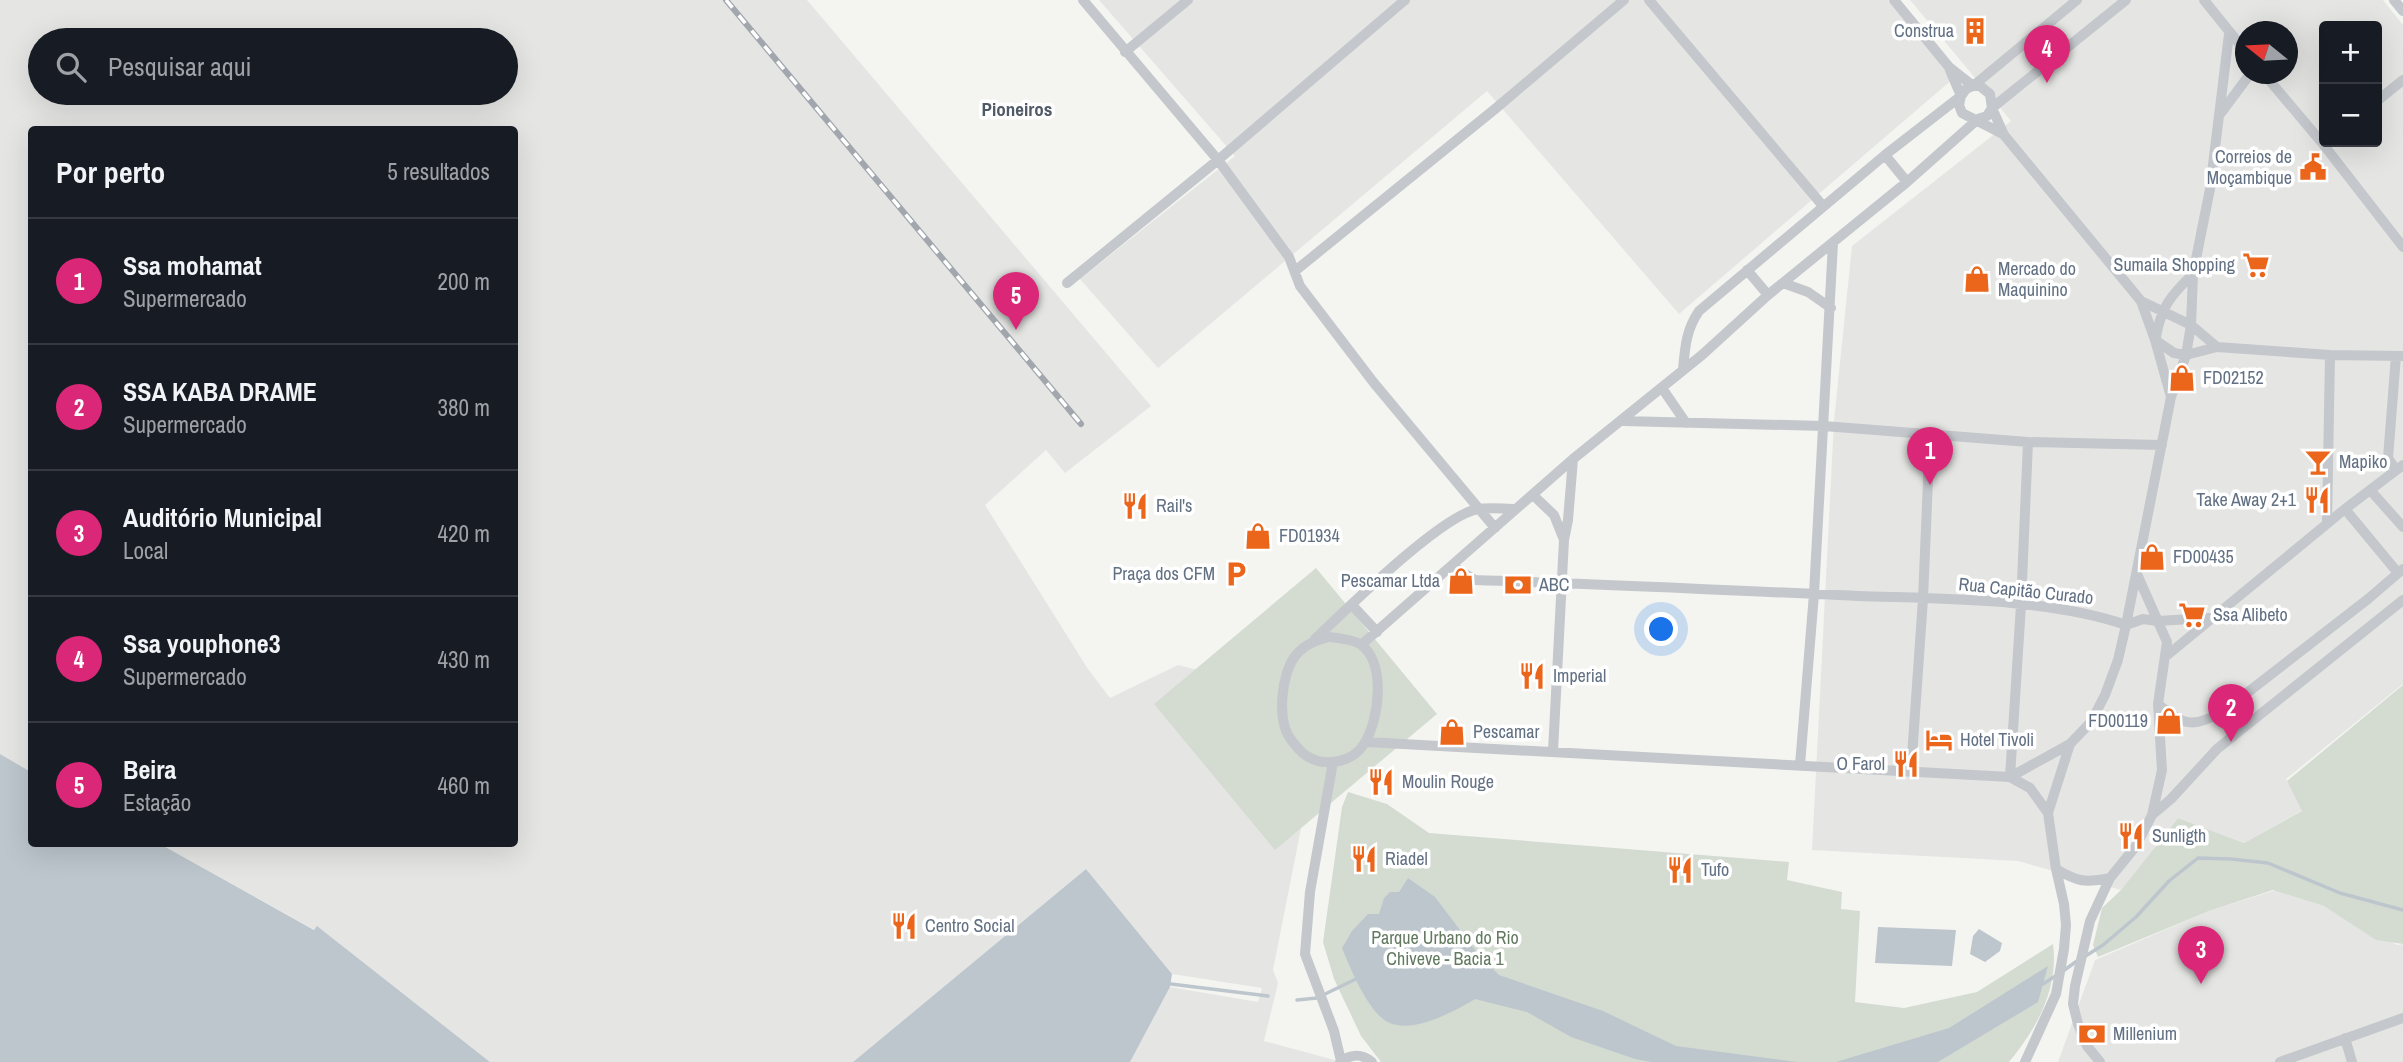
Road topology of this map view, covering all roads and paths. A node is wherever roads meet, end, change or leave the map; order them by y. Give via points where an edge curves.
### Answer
1 (1083, 0) edge
2 (1188, 0) edge
3 (1405, 0) edge
4 (1624, 0) edge
5 (1649, 0) edge
6 (1894, 0) edge
7 (2077, 0) edge
8 (2126, 0) edge
9 (2204, 0) edge
10 (2394, 0) edge
11 (2403, 11) edge
12 (2229, 34) junction
13 (2235, 41) edge
14 (1125, 52) junction
15 (1949, 67) junction
16 (2403, 80) edge
17 (2243, 84) edge
18 (2273, 84) edge
19 (1973, 86) junction
20 (1961, 96) junction
21 (2382, 97) edge
22 (1992, 108) junction
23 (2220, 116) junction
24 (1978, 119) junction
25 (2004, 135) junction
26 (2319, 137) edge
27 (2327, 147) edge
28 (1885, 155) junction
29 (1218, 160) junction
30 (1907, 182) junction
31 (1823, 206) junction
32 (1833, 243) junction
33 (2403, 247) edge
34 (1747, 270) junction
35 (1295, 271) junction
36 (2193, 274) junction
37 (1067, 282) dead end
38 (1783, 283) junction
39 (1768, 295) junction
40 (2141, 301) junction
41 (1830, 308) junction
42 (2162, 312) junction
43 (2191, 325) junction
44 (2155, 340) junction
45 (2217, 347) junction
46 (2186, 355) junction
47 (2330, 355) junction
48 (2399, 356) edge
49 (1683, 370) junction
50 (1662, 388) junction
51 (2171, 397) junction
52 (1623, 421) junction
53 (1686, 423) junction
54 (1824, 426) junction
55 (1930, 433) junction
56 (2028, 442) junction
57 (2162, 445) junction
58 (1573, 460) junction
59 (2399, 468) edge
60 (2371, 491) junction
61 (1532, 495) junction
62 (1477, 509) junction
63 (1516, 509) junction
64 (2345, 509) junction
65 (2327, 524) junction
66 (2403, 527) edge
67 (1495, 528) junction
68 (1564, 540) junction
69 (1452, 566) junction
70 (2401, 571) edge
71 (2137, 574) junction
72 (1562, 583) junction
73 (1814, 594) junction
74 (1923, 599) junction
75 (2368, 599) junction
76 (2403, 600) edge
77 (1352, 605) junction
78 (2021, 605) junction
79 (2381, 617) junction
80 (2210, 618) junction
81 (2157, 621) junction
82 (2126, 625) junction
83 (1377, 632) junction
84 (1313, 641) junction
85 (1362, 645) junction
86 (2165, 657) junction
87 (2158, 704) junction
88 (1366, 742) junction
89 (2070, 744) junction
90 (1553, 751) junction
91 (1333, 762) junction
92 (1800, 765) junction
93 (1911, 771) junction
94 (2010, 776) junction
95 (2048, 813) junction
96 (2152, 815) junction
97 (2056, 869) junction
98 (2110, 878) junction
99 (2403, 1018) edge
100 (1334, 1031) junction
101 (2345, 1038) junction
102 (1355, 1055) junction
103 (1341, 1061) edge
104 (1372, 1062) edge
105 (2025, 1062) edge
106 (2100, 1062) edge
107 (2280, 1062) edge
108 (2352, 1062) edge

1 - 14 street
2 - 14 street
3 - 29 street
4 - 35 street
5 - 31 street
6 - 15 street
7 - 19 street
8 - 22 street
9 - 12 street
10 - 11 street
12 - 13 street
12 - 23 street
14 - 29 street
15 - 19 street
15 - 20 street
16 - 21 street
17 - 23 street
18 - 26 street
19 - 20 street
19 - 22 street via 1986,89
20 - 24 street via 1962,113
20 - 28 street
22 - 24 street
22 - 25 street
23 - 36 street
24 - 25 street
24 - 30 street
25 - 40 street
27 - 33 street
28 - 30 street
28 - 31 street
29 - 35 street
29 - 37 street
30 - 32 street
31 - 34 street
32 - 38 street
32 - 41 street
34 - 39 street
34 - 49 street via 1699,311 1690,325
35 - 62 street via 1300,285 1374,383
36 - 42 street
36 - 43 street
38 - 39 street
38 - 41 street via 1808,292
39 - 49 street
40 - 42 street
40 - 44 street
41 - 54 street
42 - 43 street
42 - 44 street
43 - 45 street
43 - 46 street
44 - 46 street
44 - 51 street
45 - 46 street
45 - 47 street
46 - 51 street
47 - 48 street
47 - 65 street
48 - 59 street via 2388,458
49 - 50 street
50 - 52 street
50 - 53 street
51 - 57 street
52 - 53 street
52 - 58 street
53 - 54 street
54 - 55 street
54 - 73 street
55 - 56 street
55 - 74 street
56 - 57 street
56 - 78 street
57 - 71 street
58 - 61 street
58 - 68 street
59 - 60 street
60 - 64 street
60 - 66 street
61 - 63 street
61 - 68 street via 1554,515
62 - 63 street
62 - 67 street
62 - 77 street via 1443,526
63 - 67 street
64 - 65 street
64 - 70 street
65 - 80 street
67 - 69 street
68 - 72 street
69 - 72 street, Rua Capitão Curado via 1475,580
69 - 83 street
70 - 75 street
71 - 81 street
71 - 82 street
72 - 73 street, Rua Capitão Curado
72 - 90 street
73 - 74 street, Rua Capitão Curado
73 - 92 street
74 - 78 street, Rua Capitão Curado
74 - 93 street
75 - 79 street
75 - 87 street via 2205,721 2179,720
76 - 79 street
77 - 83 street
77 - 84 street
78 - 82 street, Rua Capitão Curado via 2103,617
78 - 94 street
79 - 96 street via 2217,749
80 - 81 street
80 - 86 street
81 - 82 street via 2143,619
81 - 86 street via 2167,642
82 - 89 street via 2105,695 2091,722
83 - 85 street
84 - 85 street via 1343,638
84 - 91 street via 1297,654 1286,674 1282,704 1286,734 1307,756
85 - 88 street via 1374,663 1378,686 1377,711
86 - 87 street
87 - 96 street via 2162,770
88 - 90 street
88 - 91 street via 1346,759
89 - 94 street
89 - 95 street
90 - 92 street
91 - 100 street via 1310,892 1305,954
92 - 93 street
93 - 94 street
94 - 95 street via 2030,788
95 - 97 street
96 - 98 street via 2136,846
97 - 98 street via 2087,883
97 - 105 street via 2066,925 2056,994
98 - 106 street via 2090,921 2073,1003 2087,1046
99 - 101 street
100 - 102 street
100 - 103 street
101 - 107 street
101 - 108 street
102 - 103 street
102 - 104 street

